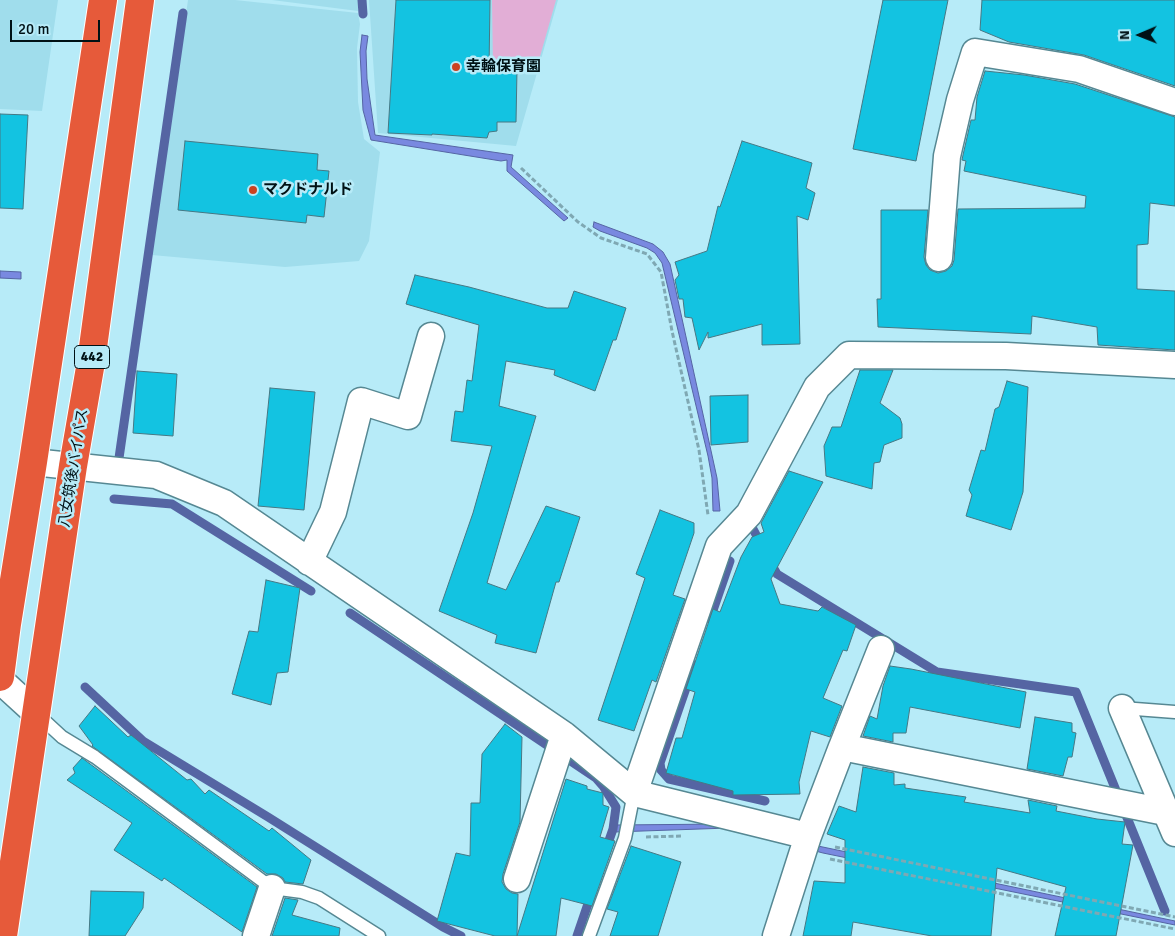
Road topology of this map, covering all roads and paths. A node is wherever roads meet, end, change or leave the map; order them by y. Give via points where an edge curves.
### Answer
1 (103, 0) edge
2 (140, 0) edge
3 (1175, 102) edge
4 (521, 168) dead end
5 (939, 258) dead end
6 (431, 336) dead end
7 (1175, 365) edge
8 (34, 462) junction
9 (73, 466) junction
10 (719, 546) junction
11 (310, 562) junction
12 (880, 649) dead end
13 (0, 678) edge
14 (1122, 708) joint
15 (1175, 712) edge
16 (36, 713) junction
17 (564, 735) junction
18 (842, 748) junction
19 (634, 793) junction
20 (1172, 820) edge
21 (691, 836) dead end
22 (625, 838) junction
23 (806, 843) junction
24 (517, 879) dead end
25 (272, 888) junction
26 (1175, 917) edge
27 (1175, 929) edge
28 (3, 936) edge
29 (256, 936) edge
30 (379, 936) edge
31 (589, 936) edge
32 (776, 936) edge

1 - 8 highway
2 - 9 highway, 八女筑後バイパス / 442 via 91,362
3 - 5 street via 1079,69 975,52 947,156
4 - 10 path via 578,222 601,238 647,254 661,272 699,450 706,511
6 - 11 street via 408,416 361,401 333,512
7 - 10 street via 1006,356 849,355 817,387 749,514
8 - 9 street
8 - 13 highway
9 - 11 street via 156,476 224,503
9 - 16 highway, 八女筑後バイパス / 442
10 - 19 street
11 - 17 street
12 - 18 street
13 - 16 street
14 - 15 lane
14 - 20 street
16 - 25 lane via 62,737 95,757
16 - 28 highway, 八女筑後バイパス / 442
17 - 19 street
17 - 24 street
18 - 20 street
18 - 23 street
19 - 22 lane
19 - 23 street
21 - 22 path
22 - 31 lane
23 - 26 path
23 - 27 path
23 - 32 street
25 - 29 street
25 - 30 lane via 319,898

